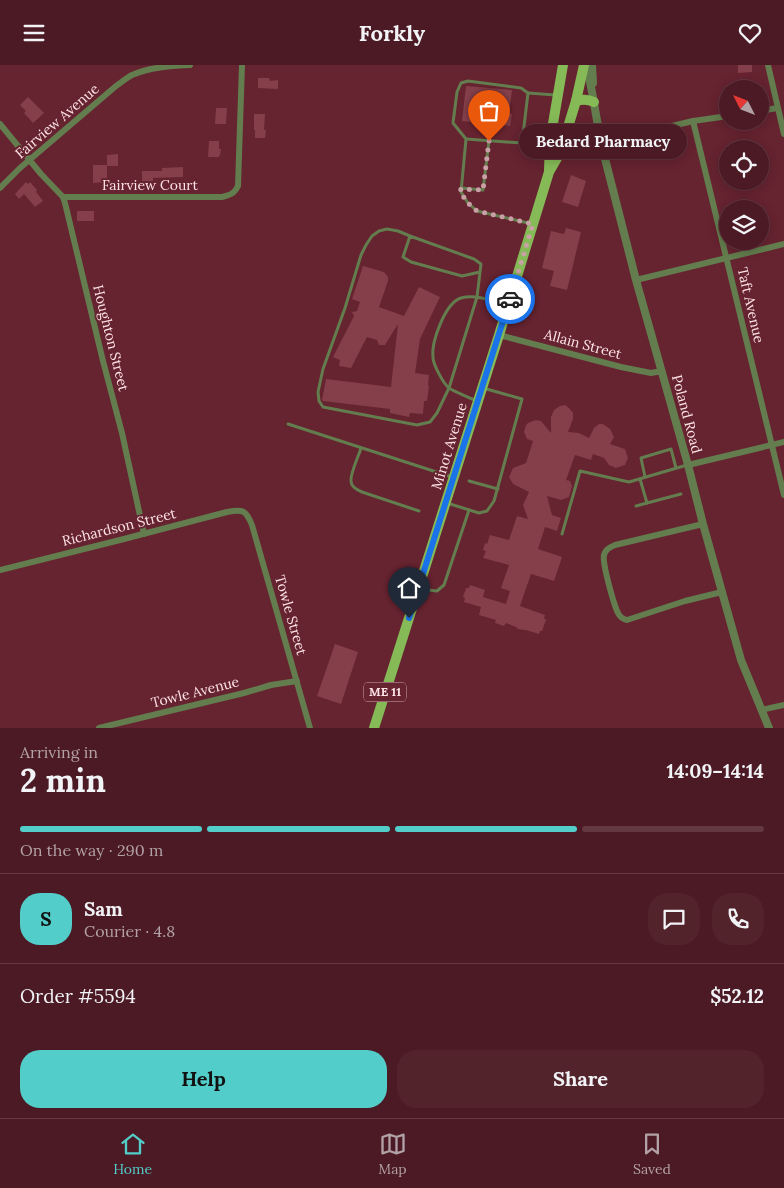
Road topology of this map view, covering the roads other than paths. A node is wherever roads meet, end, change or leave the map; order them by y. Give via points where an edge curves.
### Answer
1 (190, 65) edge
2 (242, 65) edge
3 (564, 65) edge
4 (584, 65) edge
5 (592, 65) edge
6 (768, 65) edge
7 (528, 93) junction
8 (559, 95) junction
9 (576, 101) junction
10 (594, 102) junction
11 (777, 108) junction
12 (769, 109) edge
13 (719, 117) edge
14 (693, 121) junction
15 (0, 124) edge
16 (784, 134) edge
17 (466, 139) junction
18 (489, 141) junction
19 (601, 143) junction
20 (30, 161) junction
21 (549, 172) junction
22 (0, 187) edge
23 (461, 189) junction
24 (62, 197) junction
25 (533, 224) junction
26 (410, 237) junction
27 (784, 244) edge
28 (727, 258) junction
29 (480, 272) junction
30 (636, 280) junction
31 (478, 297) junction
32 (508, 305) junction
33 (499, 335) junction
34 (662, 371) junction
35 (482, 387) junction
36 (449, 388) junction
37 (478, 401) junction
38 (288, 424) dead end
39 (784, 442) edge
40 (772, 444) junction
41 (361, 448) junction
42 (688, 465) junction
43 (676, 468) junction
44 (454, 477) junction
45 (645, 477) junction
46 (640, 479) junction
47 (469, 481) dead end
48 (498, 489) junction
49 (681, 494) dead end
50 (784, 495) edge
51 (446, 502) junction
52 (647, 503) junction
53 (636, 506) dead end
54 (469, 509) junction
55 (244, 511) joint
56 (419, 511) dead end
57 (702, 524) junction
58 (144, 533) junction
59 (562, 534) dead end
60 (0, 570) edge
61 (419, 589) junction
62 (722, 592) junction
63 (297, 681) junction
64 (784, 705) edge
65 (761, 710) junction
66 (99, 728) edge
67 (310, 728) edge
68 (374, 728) edge
69 (769, 728) edge

1 - 20 street, Fairview Avenue via 157,68 130,76
2 - 24 street, Fairview Court via 239,176 238,186 231,195
3 - 8 main road, Minot Avenue / ME 11
4 - 9 main road, Minot Avenue / ME 11
4 - 10 street, Poland Road
5 - 10 street, Poland Road
6 - 11 street
7 - 8 lane
7 - 17 lane via 522,88 468,81 461,83 453,123
7 - 18 lane via 522,143
8 - 21 main road, Minot Avenue / ME 11 via 550,141
9 - 10 main road via 589,99
9 - 21 main road, Minot Avenue / ME 11 via 560,153
10 - 19 street, Poland Road
11 - 12 street
11 - 16 street
13 - 14 street
14 - 19 street
14 - 28 street, Taft Avenue
15 - 20 street, Houghton Street
17 - 18 lane
17 - 23 lane
18 - 23 lane via 483,190
19 - 30 street, Poland Road
20 - 22 street, Fairview Avenue
20 - 24 street, Houghton Street
21 - 25 main road, Minot Avenue / ME 11
23 - 25 lane via 468,203 477,211
24 - 58 street, Houghton Street
25 - 32 main road, Minot Avenue / ME 11
26 - 29 lane via 474,259 481,264
26 - 29 lane via 403,257 411,262 462,276
26 - 36 lane via 387,229 372,235 366,245 324,369 319,401 328,409 417,425 430,422
27 - 28 street
28 - 30 street
28 - 40 street, Taft Avenue
29 - 31 lane
30 - 34 street, Poland Road
31 - 32 lane
31 - 36 lane
31 - 36 lane via 460,298 449,307 440,322 433,356 435,367
32 - 33 main road, Minot Avenue / ME 11
33 - 34 street, Allain Street via 621,367 652,373
33 - 35 main road, Minot Avenue / ME 11
34 - 42 street, Poland Road
35 - 37 main road, Minot Avenue / ME 11
35 - 48 lane via 522,399
36 - 37 lane
37 - 44 main road, Minot Avenue / ME 11
38 - 41 lane
39 - 40 street
40 - 42 street
40 - 50 street, Taft Avenue
41 - 44 lane
41 - 56 lane via 350,482 356,490
42 - 43 lane
42 - 57 street, Poland Road
43 - 45 lane
43 - 45 lane via 671,449 641,458
44 - 51 main road, Minot Avenue / ME 11
45 - 46 lane
46 - 52 lane
46 - 59 lane via 629,482 580,471
47 - 48 lane
48 - 54 lane via 487,511 479,513
49 - 52 lane
51 - 54 lane
51 - 61 main road, Minot Avenue / ME 11
52 - 53 lane
54 - 61 lane via 444,585 436,591
55 - 58 street, Richardson Street via 227,511
55 - 63 street, Towle Street via 252,525
57 - 62 street, Poland Road
57 - 62 street via 610,547 604,561 612,592 622,619 627,620
58 - 60 street, Richardson Street
61 - 68 main road, Minot Avenue / ME 11
62 - 65 street, Poland Road via 741,660
63 - 66 street, Towle Avenue
63 - 67 street, Towle Street
64 - 65 street
65 - 69 street, Poland Road

